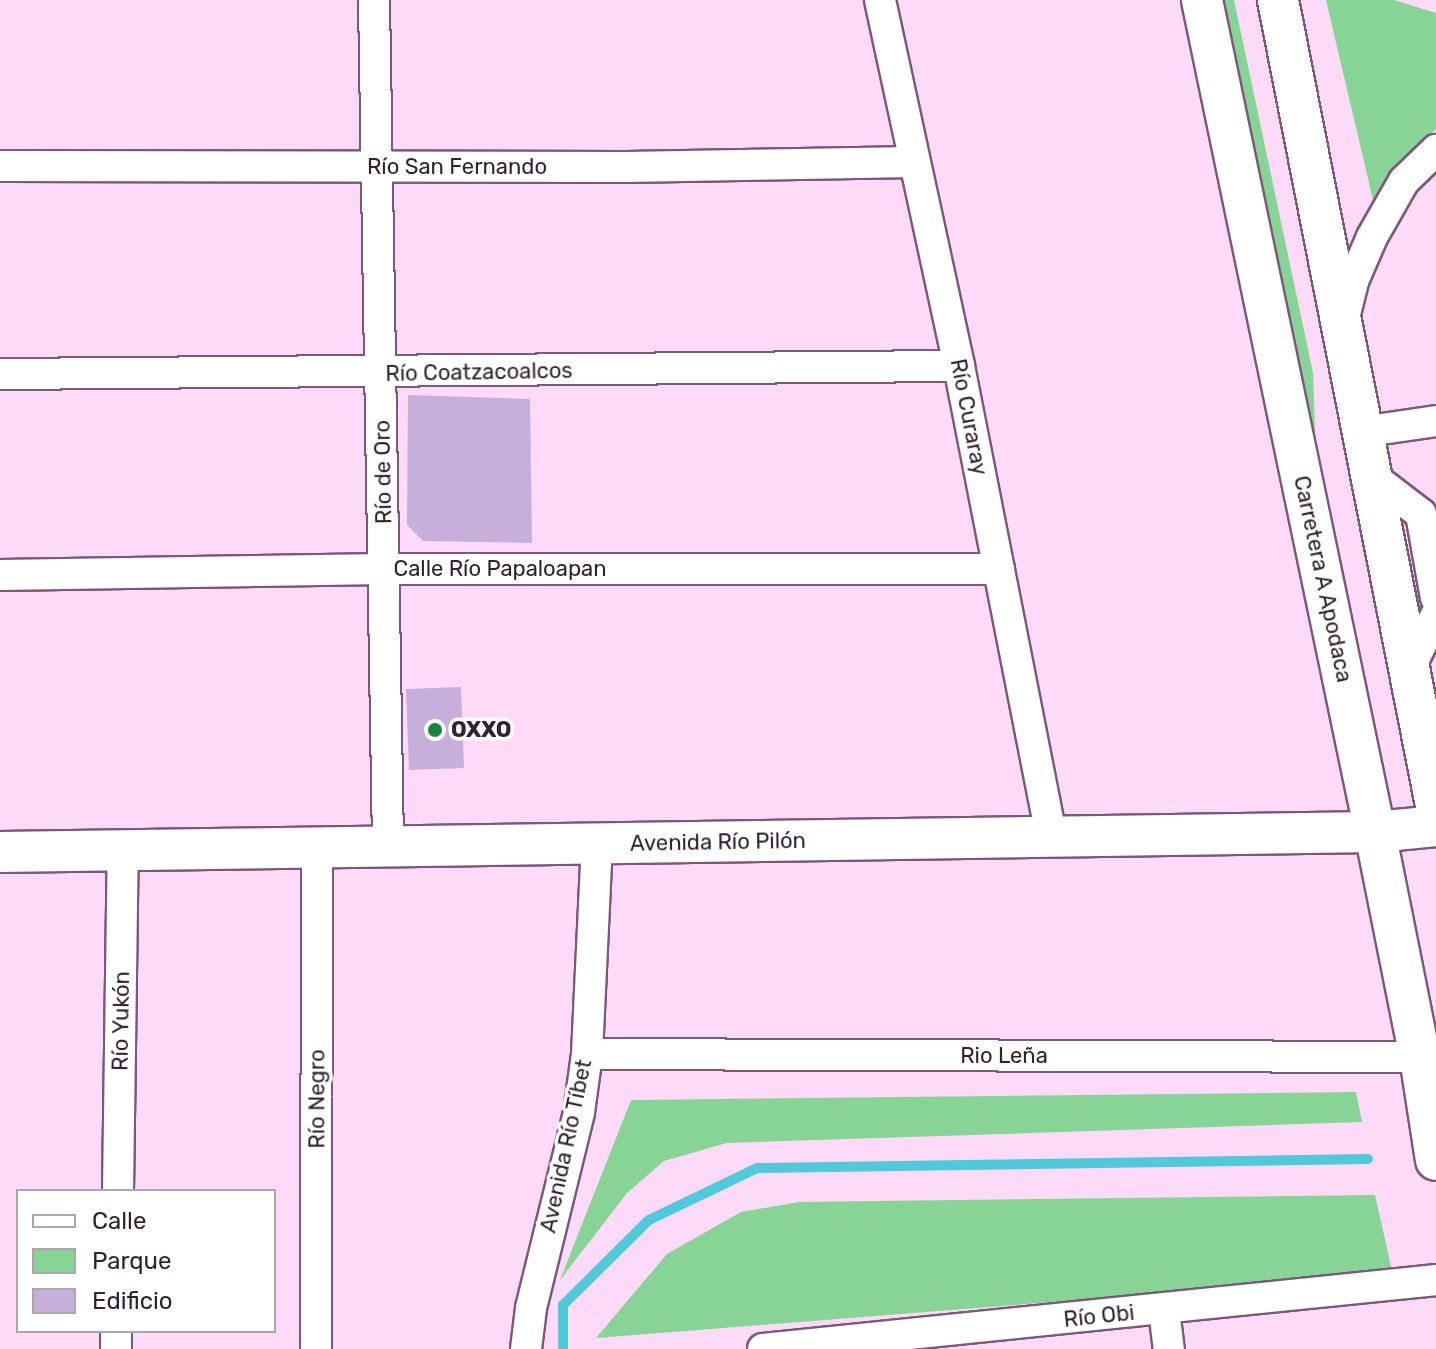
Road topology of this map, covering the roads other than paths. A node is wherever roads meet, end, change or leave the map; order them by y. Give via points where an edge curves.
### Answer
1 (374, 0) edge
2 (880, 0) edge
3 (1202, 0) edge
4 (1278, 0) edge
5 (1436, 150) edge
6 (914, 162) junction
7 (0, 166) edge
8 (376, 168) junction
9 (1341, 332) junction
10 (959, 366) junction
11 (0, 374) edge
12 (382, 374) junction
13 (1436, 421) edge
14 (1361, 432) junction
15 (1370, 475) junction
16 (384, 569) junction
17 (999, 569) junction
18 (0, 575) edge
19 (1436, 598) edge
20 (1436, 615) edge
21 (1409, 669) junction
22 (1428, 723) edge
23 (1436, 805) edge
24 (1436, 826) edge
25 (1375, 832) junction
26 (1051, 836) junction
27 (597, 845) junction
28 (317, 848) junction
29 (388, 848) junction
30 (123, 851) junction
31 (0, 852) edge
32 (587, 1054) junction
33 (1420, 1057) junction
34 (1436, 1160) edge
35 (118, 1189) edge
36 (1436, 1280) edge
37 (1164, 1310) junction
38 (316, 1349) edge
39 (526, 1349) edge
40 (763, 1349) edge
41 (1169, 1349) edge

1 - 8 street, Río de Oro
2 - 6 street, Río Curaray
3 - 25 main road, Carretera A Apodaca
4 - 9 main road
5 - 9 street via 1404,181 1372,237 1353,281
6 - 8 street, Río San Fernando
6 - 10 street, Río Curaray
7 - 8 street, Río San Fernando
8 - 12 street, Río de Oro
9 - 14 main road
10 - 12 street, Río Coatzacoalcos
10 - 17 street, Río Curaray
11 - 12 street, Río Coatzacoalcos
12 - 16 street, Río de Oro
13 - 14 street
14 - 15 main road
15 - 19 street via 1421,514
15 - 21 main road
16 - 17 street, Calle Río Papaloapan
16 - 18 street, Calle Río Papaloapan
16 - 29 street, Río de Oro
17 - 26 street, Río Curaray
20 - 21 street
21 - 22 main road
22 - 23 main road
24 - 25 main road, Avenida Río Pilón
25 - 26 main road, Avenida Río Pilón
25 - 33 main road, Carretera A Apodaca
26 - 27 main road, Avenida Río Pilón
27 - 29 main road, Avenida Río Pilón
27 - 32 street, Avenida Río Tíbet
28 - 29 main road, Avenida Río Pilón
28 - 30 main road, Avenida Río Pilón
28 - 38 street, Río Negro
30 - 31 main road, Avenida Río Pilón
30 - 35 street, Río Yukón
32 - 33 street, Rio Leña
32 - 39 street, Avenida Río Tíbet
33 - 34 main road, Carretera A Apodaca
36 - 37 street, Río Obi
37 - 40 street, Río Obi
37 - 41 street

